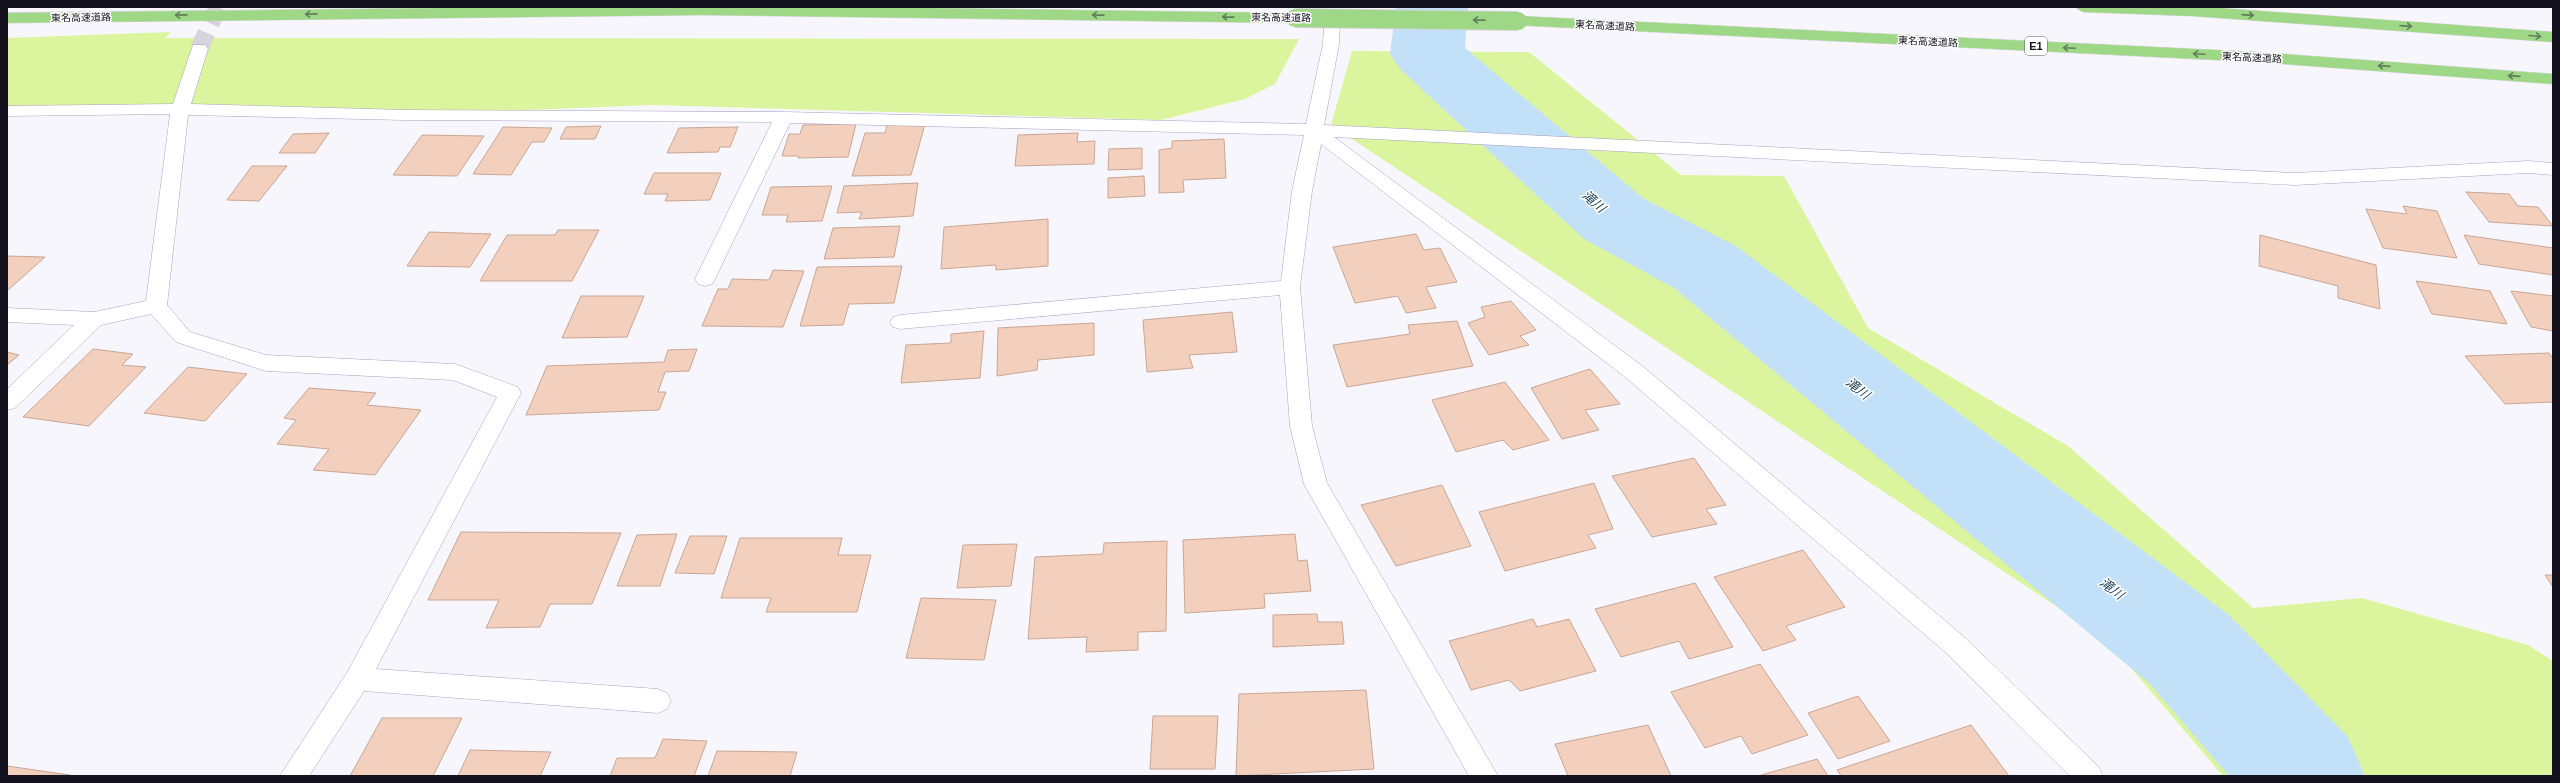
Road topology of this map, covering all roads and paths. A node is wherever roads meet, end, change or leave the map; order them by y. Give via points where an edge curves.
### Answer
1 (1333, 7) edge
2 (2083, 7) edge
3 (7, 18) edge
4 (2553, 38) edge
5 (198, 49) tunnel mouth
6 (2553, 78) edge
7 (180, 109) junction
8 (7, 111) edge
9 (784, 117) junction
10 (1314, 130) junction
11 (2553, 169) edge
12 (705, 279) dead end
13 (1290, 287) junction
14 (156, 306) junction
15 (7, 315) edge
16 (94, 319) junction
17 (900, 322) dead end
18 (7, 402) edge
19 (357, 679) junction
20 (658, 701) dead end
21 (294, 776) edge
22 (1484, 776) edge
23 (2089, 776) edge

1 - 10 street via 1331,44
2 -> 4 highway via 2200,12
6 -> 3 highway, 東名高速道路 / E1, bridge via 2256,57 1518,21 703,10
5 - 7 street
7 - 8 street
7 - 9 street via 404,115
7 - 14 street
9 - 10 street
9 - 12 street
10 - 11 street via 2295,179 2528,167
10 - 13 street via 1302,191
10 - 23 street via 1633,371 1953,644
13 - 17 street
13 - 22 street via 1301,426 1316,484
14 - 16 street
14 - 19 street via 182,337 266,363 455,372 510,393
15 - 16 street
16 - 18 street
19 - 20 street
19 - 21 street

